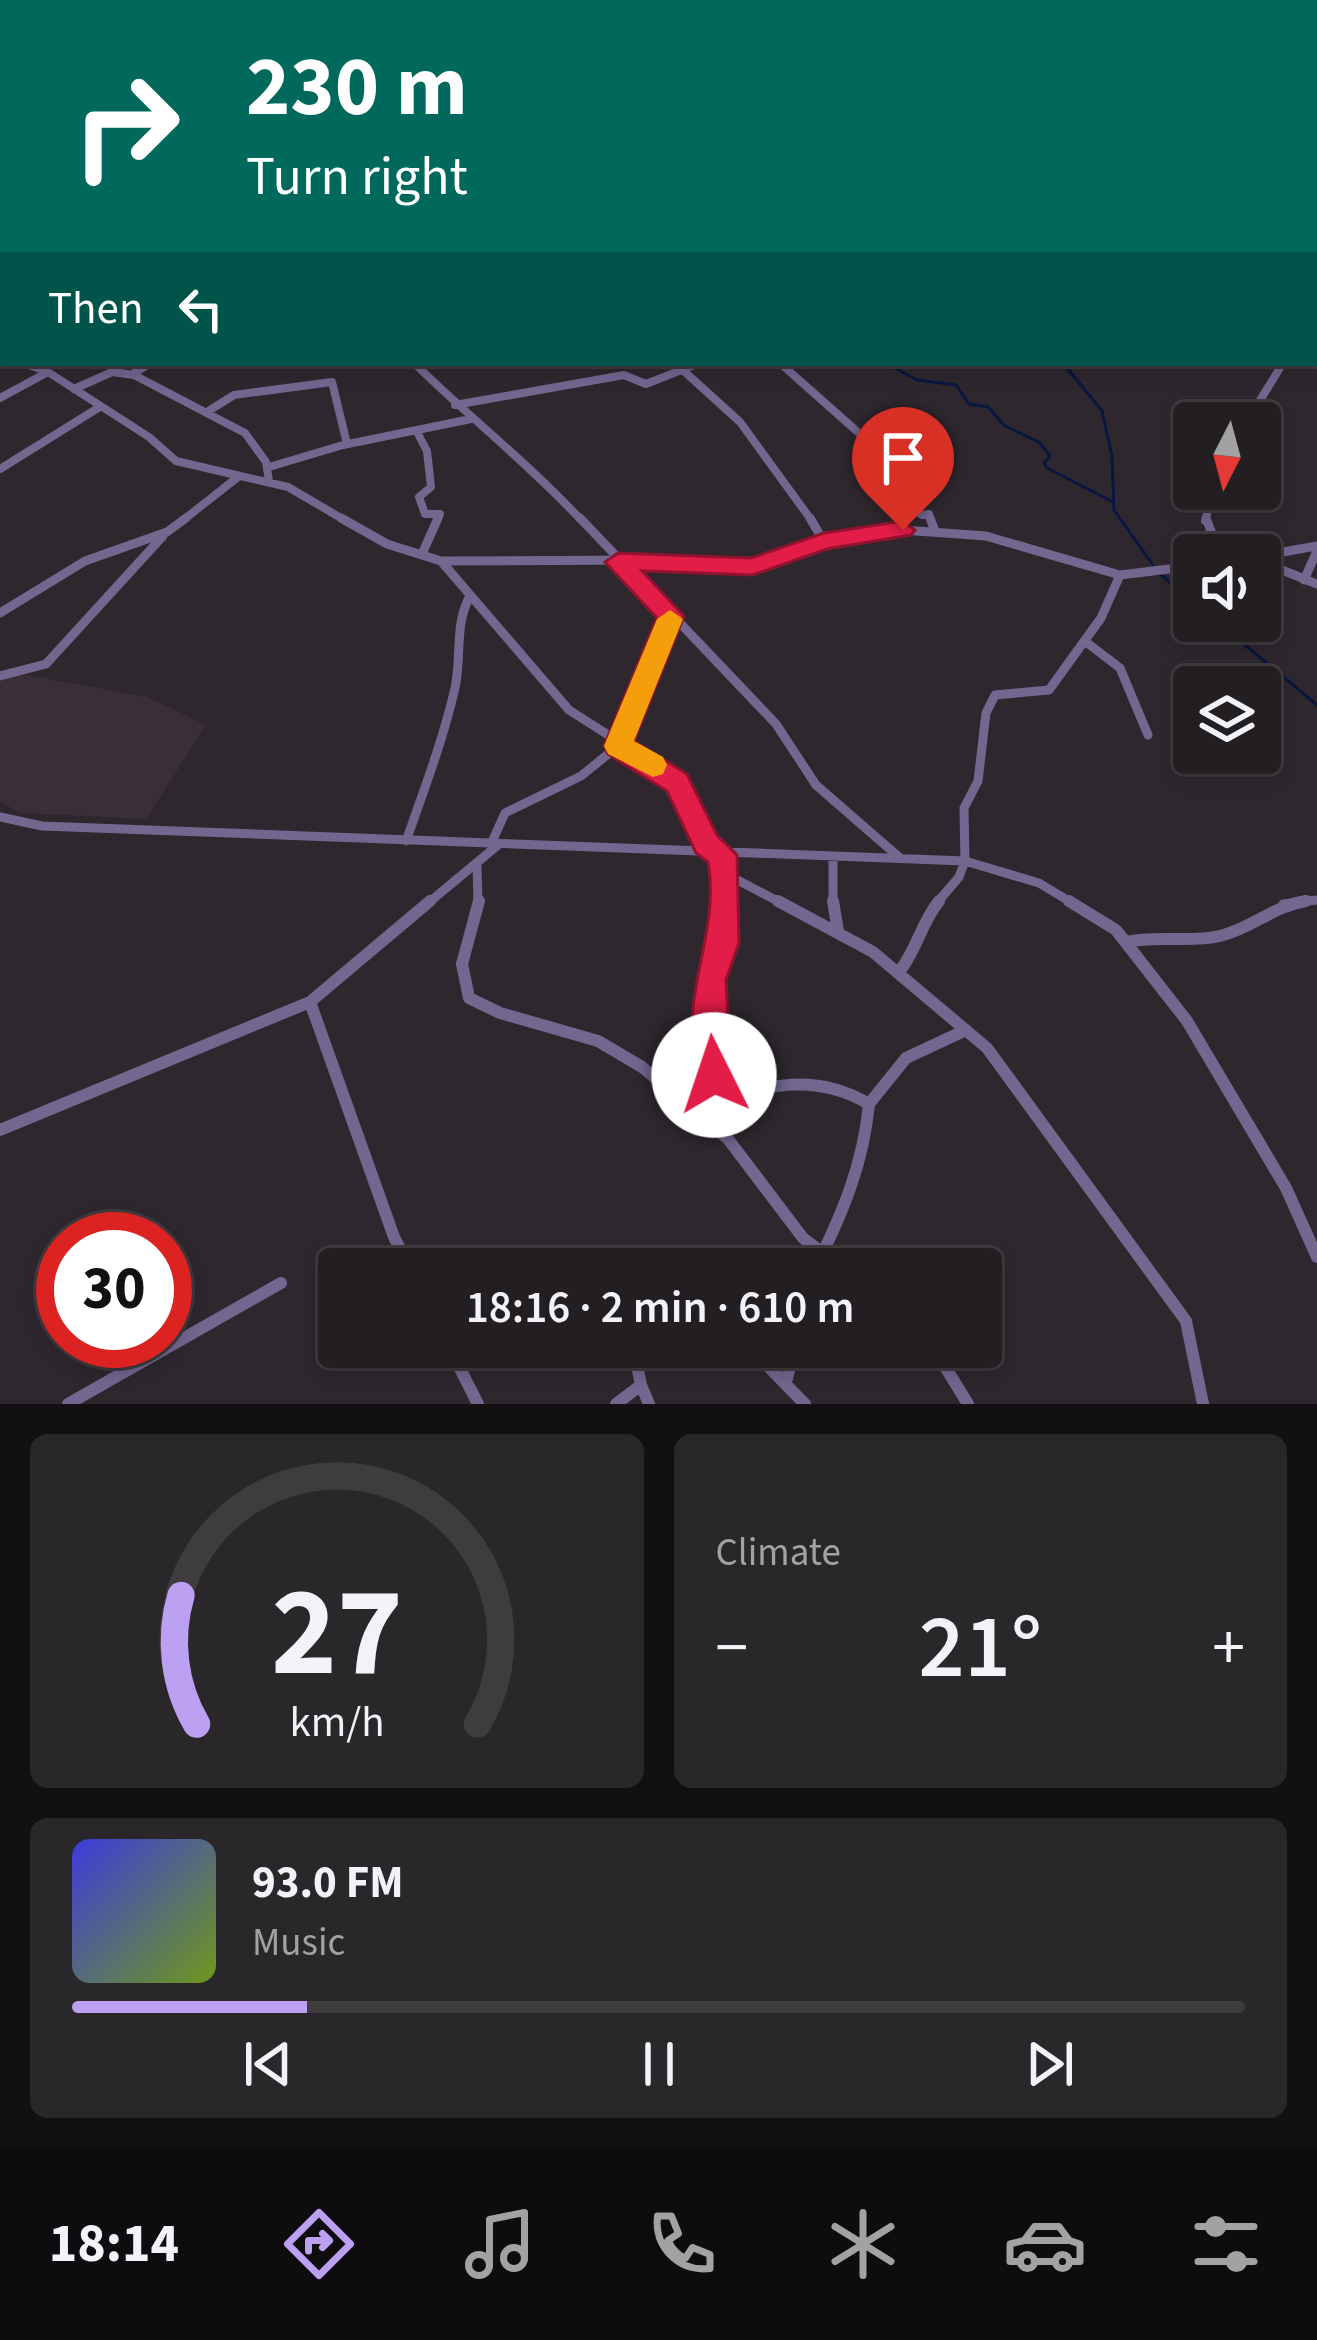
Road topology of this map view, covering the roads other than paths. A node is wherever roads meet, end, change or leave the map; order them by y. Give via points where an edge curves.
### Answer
1 (32, 366) edge
2 (146, 366) edge
3 (417, 366) edge
4 (678, 366) edge
5 (783, 366) edge
6 (1281, 366) edge
7 (48, 372) junction
8 (134, 373) junction
9 (74, 389) junction
10 (0, 398) edge
11 (1259, 402) edge
12 (455, 405) junction
13 (98, 408) junction
14 (210, 410) junction
15 (471, 419) junction
16 (417, 432) junction
17 (347, 444) junction
18 (269, 466) junction
19 (0, 469) edge
20 (238, 477) junction
21 (268, 481) junction
22 (167, 532) junction
23 (935, 532) junction
24 (824, 542) junction
25 (1317, 549) edge
26 (422, 554) junction
27 (1281, 555) edge
28 (441, 561) junction
29 (618, 562) junction
30 (1281, 568) edge
31 (1173, 569) edge
32 (1120, 575) junction
33 (1304, 580) junction
34 (1317, 584) edge
35 (470, 596) junction
36 (0, 613) edge
37 (671, 616) junction
38 (1086, 641) junction
39 (0, 676) edge
40 (1148, 735) dead end
41 (618, 746) junction
42 (0, 817) edge
43 (406, 841) junction
44 (494, 844) junction
45 (722, 855) junction
46 (833, 857) junction
47 (900, 859) junction
48 (964, 861) junction
49 (477, 865) junction
50 (725, 873) junction
51 (1317, 900) edge
52 (838, 931) junction
53 (1126, 942) junction
54 (899, 972) junction
55 (310, 1002) junction
56 (966, 1030) junction
57 (869, 1104) junction
58 (715, 1118) junction
59 (0, 1130) edge
60 (399, 1248) edge
61 (806, 1248) edge
62 (825, 1248) edge
63 (1317, 1257) edge
64 (281, 1283) dead end
65 (460, 1368) edge
66 (637, 1368) edge
67 (771, 1368) edge
68 (790, 1368) edge
69 (946, 1368) edge
70 (786, 1382) junction
71 (641, 1385) junction
72 (68, 1404) edge
73 (478, 1404) edge
74 (616, 1404) edge
75 (650, 1404) edge
76 (806, 1404) edge
77 (968, 1404) edge
78 (1203, 1404) edge

1 - 7 street
2 - 8 street
3 - 12 street
4 - 12 street via 646,385 624,375
4 - 24 street via 788,479
5 - 23 street via 869,442 902,500 928,514
6 - 11 street
7 - 9 street
7 - 10 street
8 - 9 street via 106,373
8 - 14 street
9 - 13 street
12 - 15 street
13 - 19 street
13 - 20 street via 176,461
14 - 17 street via 234,394 332,382
14 - 18 street via 251,438
15 - 16 street
15 - 29 street via 520,455
16 - 17 street
16 - 26 street via 431,468 431,487 418,497 425,514 440,514
17 - 18 street
18 - 21 street
20 - 21 street
20 - 22 street
21 - 26 street
22 - 36 street via 85,561
22 - 39 street via 46,664
23 - 24 street
23 - 32 street via 986,536
24 - 29 street via 753,566
25 - 27 street
25 - 33 street
26 - 28 street
28 - 29 street
28 - 35 street
29 - 37 street
30 - 33 street
31 - 32 street
32 - 38 street
33 - 34 street
35 - 41 street via 542,683
35 - 43 street via 456,631 461,657 441,742
37 - 41 street
37 - 47 street via 776,724 816,785
38 - 40 street via 1128,677
38 - 48 street via 1048,690 995,695 978,781 964,808
41 - 44 street via 580,776 505,812
41 - 45 street via 677,783 707,844
42 - 43 street via 42,826
43 - 44 street
44 - 45 street
44 - 49 street
45 - 46 street
45 - 50 street
46 - 47 street
46 - 52 street
47 - 48 street
48 - 53 street via 1039,883
48 - 54 street
49 - 55 street
49 - 58 street via 480,911 459,970 469,998 597,1040
50 - 52 street
50 - 58 street via 723,943 709,1000
51 - 53 street via 1280,905 1250,928 1213,938
52 - 54 street
53 - 63 street via 1187,1021 1286,1188
54 - 56 street
55 - 59 street
55 - 60 street
56 - 57 street via 906,1058
56 - 78 street via 1186,1321
57 - 58 street via 840,1087 750,1090
57 - 62 street via 853,1190
58 - 61 street
64 - 72 street
65 - 73 street
66 - 71 street
67 - 70 street
68 - 70 street
69 - 77 street
70 - 76 street
71 - 74 street
71 - 75 street

